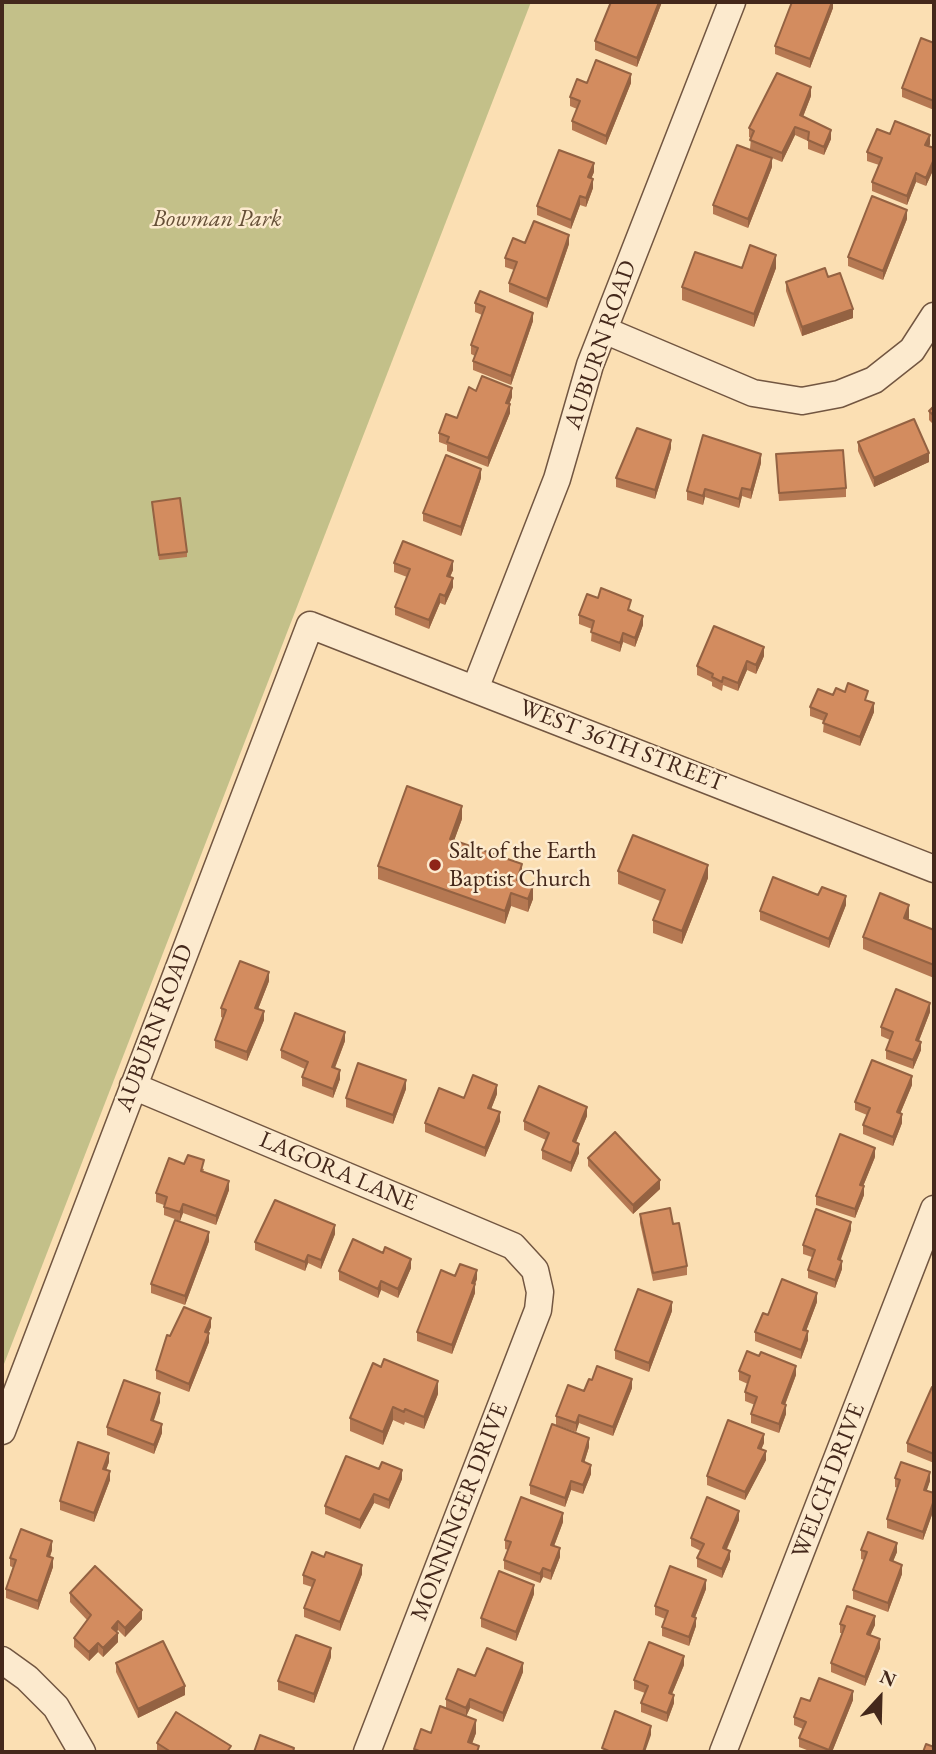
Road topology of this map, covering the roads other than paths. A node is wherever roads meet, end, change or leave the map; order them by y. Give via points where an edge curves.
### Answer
1 (732, 2) edge
2 (934, 316) edge
3 (604, 330) junction
4 (310, 625) joint
5 (475, 689) junction
6 (934, 869) edge
7 (132, 1086) junction
8 (934, 1209) edge
9 (536, 1270) joint
10 (2, 1431) edge
11 (2, 1660) edge
12 (82, 1752) edge
13 (366, 1752) edge
14 (723, 1752) edge

1 - 3 street, AUBURN ROAD
2 - 3 street via 912,350 874,380 827,398 802,401 752,393
3 - 5 street, AUBURN ROAD via 557,479
4 - 5 street, WEST 36TH STREET
4 - 7 street, AUBURN ROAD
5 - 6 street, WEST 36TH STREET
7 - 9 street, LAGORA LANE via 513,1245
7 - 10 street, AUBURN ROAD
8 - 14 street, WELCH DRIVE
9 - 13 street, MONNINGER DRIVE via 538,1310
11 - 12 street via 56,1707

